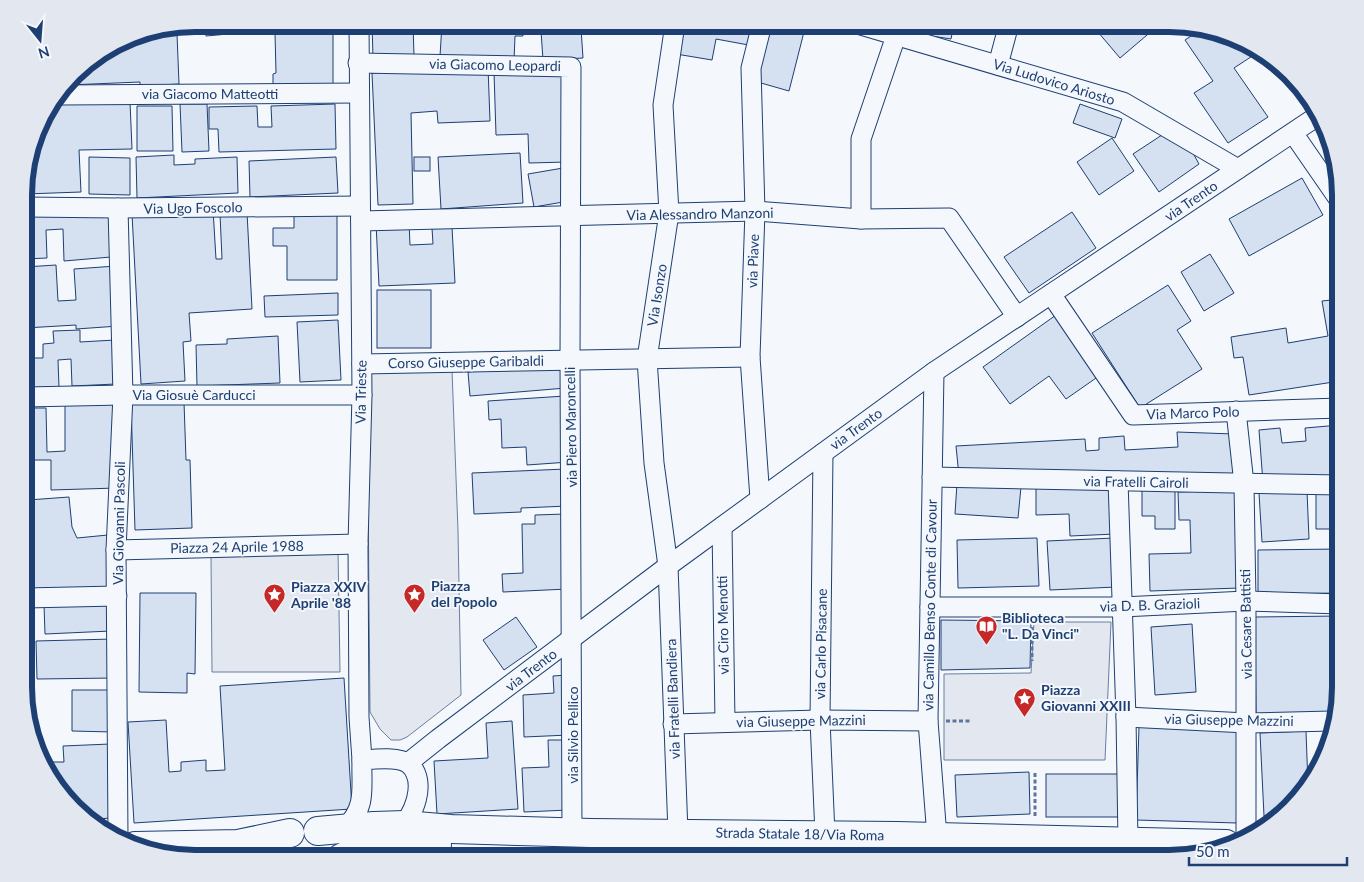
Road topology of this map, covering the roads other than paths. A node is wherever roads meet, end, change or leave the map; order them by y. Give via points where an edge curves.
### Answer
1 (760, 32) edge
2 (898, 32) edge
3 (908, 32) edge
4 (1007, 32) edge
5 (359, 33) edge
6 (674, 33) edge
7 (358, 64) junction
8 (998, 64) junction
9 (359, 93) junction
10 (66, 96) edge
11 (1313, 119) edge
12 (1293, 133) junction
13 (1238, 169) junction
14 (1331, 188) edge
15 (32, 208) edge
16 (118, 208) junction
17 (755, 211) junction
18 (360, 213) junction
19 (669, 213) junction
20 (572, 217) junction
21 (861, 219) junction
22 (1051, 294) junction
23 (1017, 317) junction
24 (750, 357) junction
25 (647, 359) junction
26 (570, 361) junction
27 (362, 364) junction
28 (934, 372) junction
29 (123, 395) junction
30 (362, 395) junction
31 (32, 396) edge
32 (1331, 408) edge
33 (1236, 411) junction
34 (823, 453) junction
35 (932, 478) junction
36 (1118, 481) junction
37 (1244, 484) junction
38 (1331, 485) edge
39 (760, 499) junction
40 (722, 527) junction
41 (358, 544) junction
42 (116, 550) junction
43 (668, 566) junction
44 (117, 596) junction
45 (32, 598) edge
46 (1246, 601) junction
47 (1331, 604) edge
48 (930, 607) junction
49 (1122, 607) junction
50 (573, 638) junction
51 (1126, 717) junction
52 (820, 720) junction
53 (928, 721) junction
54 (1327, 721) edge
55 (725, 722) junction
56 (1247, 723) junction
57 (673, 724) junction
58 (362, 760) junction
59 (408, 763) junction
60 (405, 825) junction
61 (346, 827) junction
62 (118, 830) edge
63 (1246, 830) edge
64 (318, 831) junction
65 (572, 832) junction
66 (290, 833) junction
67 (937, 837) junction
68 (678, 842) junction
69 (238, 844) junction
70 (162, 845) edge
71 (373, 846) junction
72 (1201, 846) edge
73 (824, 849) edge
74 (1123, 849) edge
75 (1152, 849) edge
76 (249, 850) edge
77 (279, 850) edge
78 (331, 850) edge
79 (363, 850) edge
80 (1138, 850) edge

1 - 17 street, via Piave via 751,68
2 - 21 street via 861,139
3 - 8 street, Via Ludovico Ariosto
4 - 8 street
5 - 7 street, Via Trieste
6 - 19 street, Via Isonzo via 662,105
7 - 9 street, Via Trieste
7 - 20 street, via Giacomo Leopardi via 571,67
8 - 13 street, Via Ludovico Ariosto via 1123,102
9 - 10 street, via Giacomo Matteotti
9 - 18 street, Via Trieste
11 - 12 street, via Trento
12 - 13 street, via Trento
12 - 14 street
13 - 22 street, via Trento
15 - 16 street, Via Ugo Foscolo
16 - 18 street, Via Ugo Foscolo
16 - 29 street, Via Giovanni Pascoli
17 - 19 street, Via Alessandro Manzoni
17 - 21 street, Via Alessandro Manzoni
17 - 24 street, via Piave
18 - 20 street, Via Alessandro Manzoni
18 - 27 street, Via Trieste
19 - 20 street, Via Alessandro Manzoni
19 - 25 street, Via Isonzo
20 - 26 street, via Piero Maroncelli
21 - 23 street, Via Alessandro Manzoni via 949,218
22 - 23 street, via Trento
22 - 33 street, Via Marco Polo via 1132,415
23 - 28 street, via Trento
24 - 25 street, Corso Giuseppe Garibaldi
24 - 39 street, via Piave
25 - 26 street, Corso Giuseppe Garibaldi
25 - 43 street, Via Isonzo via 654,462
26 - 27 street, Corso Giuseppe Garibaldi
26 - 50 street, via Piero Maroncelli
27 - 30 street, Via Trieste
28 - 34 street, via Trento
28 - 35 street, via Camillo Benso Conte di Cavour
29 - 30 street, Via Giosuè Carducci
29 - 31 street, Via Giosuè Carducci
29 - 42 street, Via Giovanni Pascoli
30 - 41 street, Via Trieste
32 - 33 street, Via Marco Polo
33 - 37 street, via Cesare Battisti
34 - 39 street, via Trento
34 - 52 street, via Carlo Pisacane
35 - 36 street, via Fratelli Cairoli
35 - 48 street, via Camillo Benso Conte di Cavour
36 - 37 street, via Fratelli Cairoli
36 - 49 street
37 - 38 street, via Fratelli Cairoli
37 - 46 street, via Cesare Battisti
39 - 40 street, via Trento
40 - 43 street, via Trento
40 - 55 street, via Ciro Menotti
41 - 42 street, Piazza 24 Aprile 1988
41 - 58 street, Via Trieste
42 - 44 street, Via Giovanni Pascoli
43 - 50 street, via Trento
43 - 57 street, via Fratelli Bandiera
44 - 45 street
44 - 62 street, Via Giovanni Pascoli
46 - 47 street, via D. B. Grazioli
46 - 49 street, via D. B. Grazioli
46 - 56 street, via Cesare Battisti
48 - 49 street, via D. B. Grazioli
48 - 53 street, via Camillo Benso Conte di Cavour
49 - 51 street
50 - 59 street, via Trento
50 - 65 street, via Silvio Pellico
51 - 56 street, via Giuseppe Mazzini
51 - 80 street
52 - 53 street, via Giuseppe Mazzini
52 - 55 street, via Giuseppe Mazzini
52 - 73 street, via Carlo Pisacane
53 - 67 street, via Camillo Benso Conte di Cavour
54 - 56 street, via Giuseppe Mazzini
55 - 57 street, via Giuseppe Mazzini
56 - 63 street, via Cesare Battisti
57 - 68 street, via Fratelli Bandiera
58 - 59 street via 395,759
58 - 61 street, Via Trieste via 361,804 355,818
59 - 60 street via 416,775 417,803
60 - 61 main road, Strada Statale 18/Via Roma
60 - 65 main road, Strada Statale 18/Via Roma
60 - 71 street
61 - 64 main road, Strada Statale 18/Via Roma
64 - 66 main road, Strada Statale 18/Via Roma via 308,828
64 - 78 main road via 325,836
65 - 68 main road, Strada Statale 18/Via Roma
66 - 69 main road, Strada Statale 18/Via Roma
66 - 77 main road
67 - 73 main road, Strada Statale 18/Via Roma
67 - 74 main road, Strada Statale 18/Via Roma
68 - 71 main road
68 - 73 main road, Strada Statale 18/Via Roma
69 - 70 main road, Strada Statale 18/Via Roma
69 - 76 main road
71 - 79 main road
72 - 75 main road, Strada Statale 18/Via Roma

